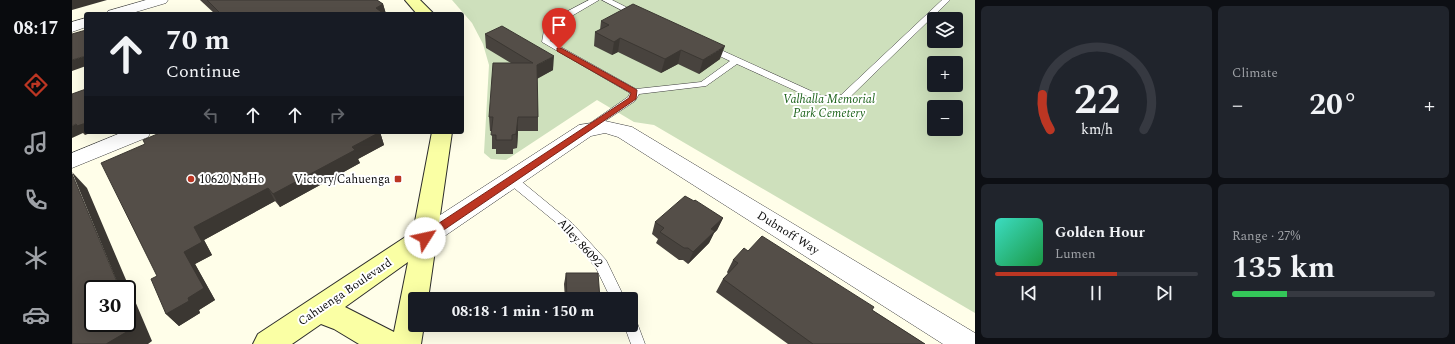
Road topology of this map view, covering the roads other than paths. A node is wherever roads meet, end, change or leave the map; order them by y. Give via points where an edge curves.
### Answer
1 (161, 0) edge
2 (412, 0) edge
3 (595, 0) edge
4 (606, 0) edge
5 (946, 0) edge
6 (144, 10) edge
7 (128, 12) edge
8 (424, 12) edge
9 (647, 19) edge
10 (84, 23) edge
11 (72, 27) edge
12 (702, 44) edge
13 (737, 60) junction
14 (635, 92) junction
15 (596, 129) junction
16 (136, 134) edge
17 (442, 134) edge
18 (72, 161) edge
19 (512, 180) junction
20 (425, 238) junction
21 (615, 292) edge
22 (318, 310) junction
23 (634, 332) edge
24 (268, 344) edge
25 (386, 344) edge
26 (406, 344) edge
27 (638, 344) edge
28 (968, 344) edge

1 - 6 street
2 - 8 main road
3 - 14 lane via 567,14 547,32 546,42
4 - 9 lane
5 - 13 lane via 844,98 821,99
6 - 7 street
10 - 11 street
12 - 13 lane
13 - 14 lane via 703,84
14 - 15 lane via 632,99
15 - 19 street, Cahuenga Boulevard
15 - 28 street, Dubnoff Way via 625,132
16 - 18 street
17 - 20 main road
19 - 20 street, Cahuenga Boulevard
19 - 21 lane, Alley 86092 via 568,226 601,264
20 - 22 main road, Cahuenga Boulevard
20 - 26 main road
22 - 24 main road, Cahuenga Boulevard
22 - 25 main road via 344,320
23 - 27 lane

